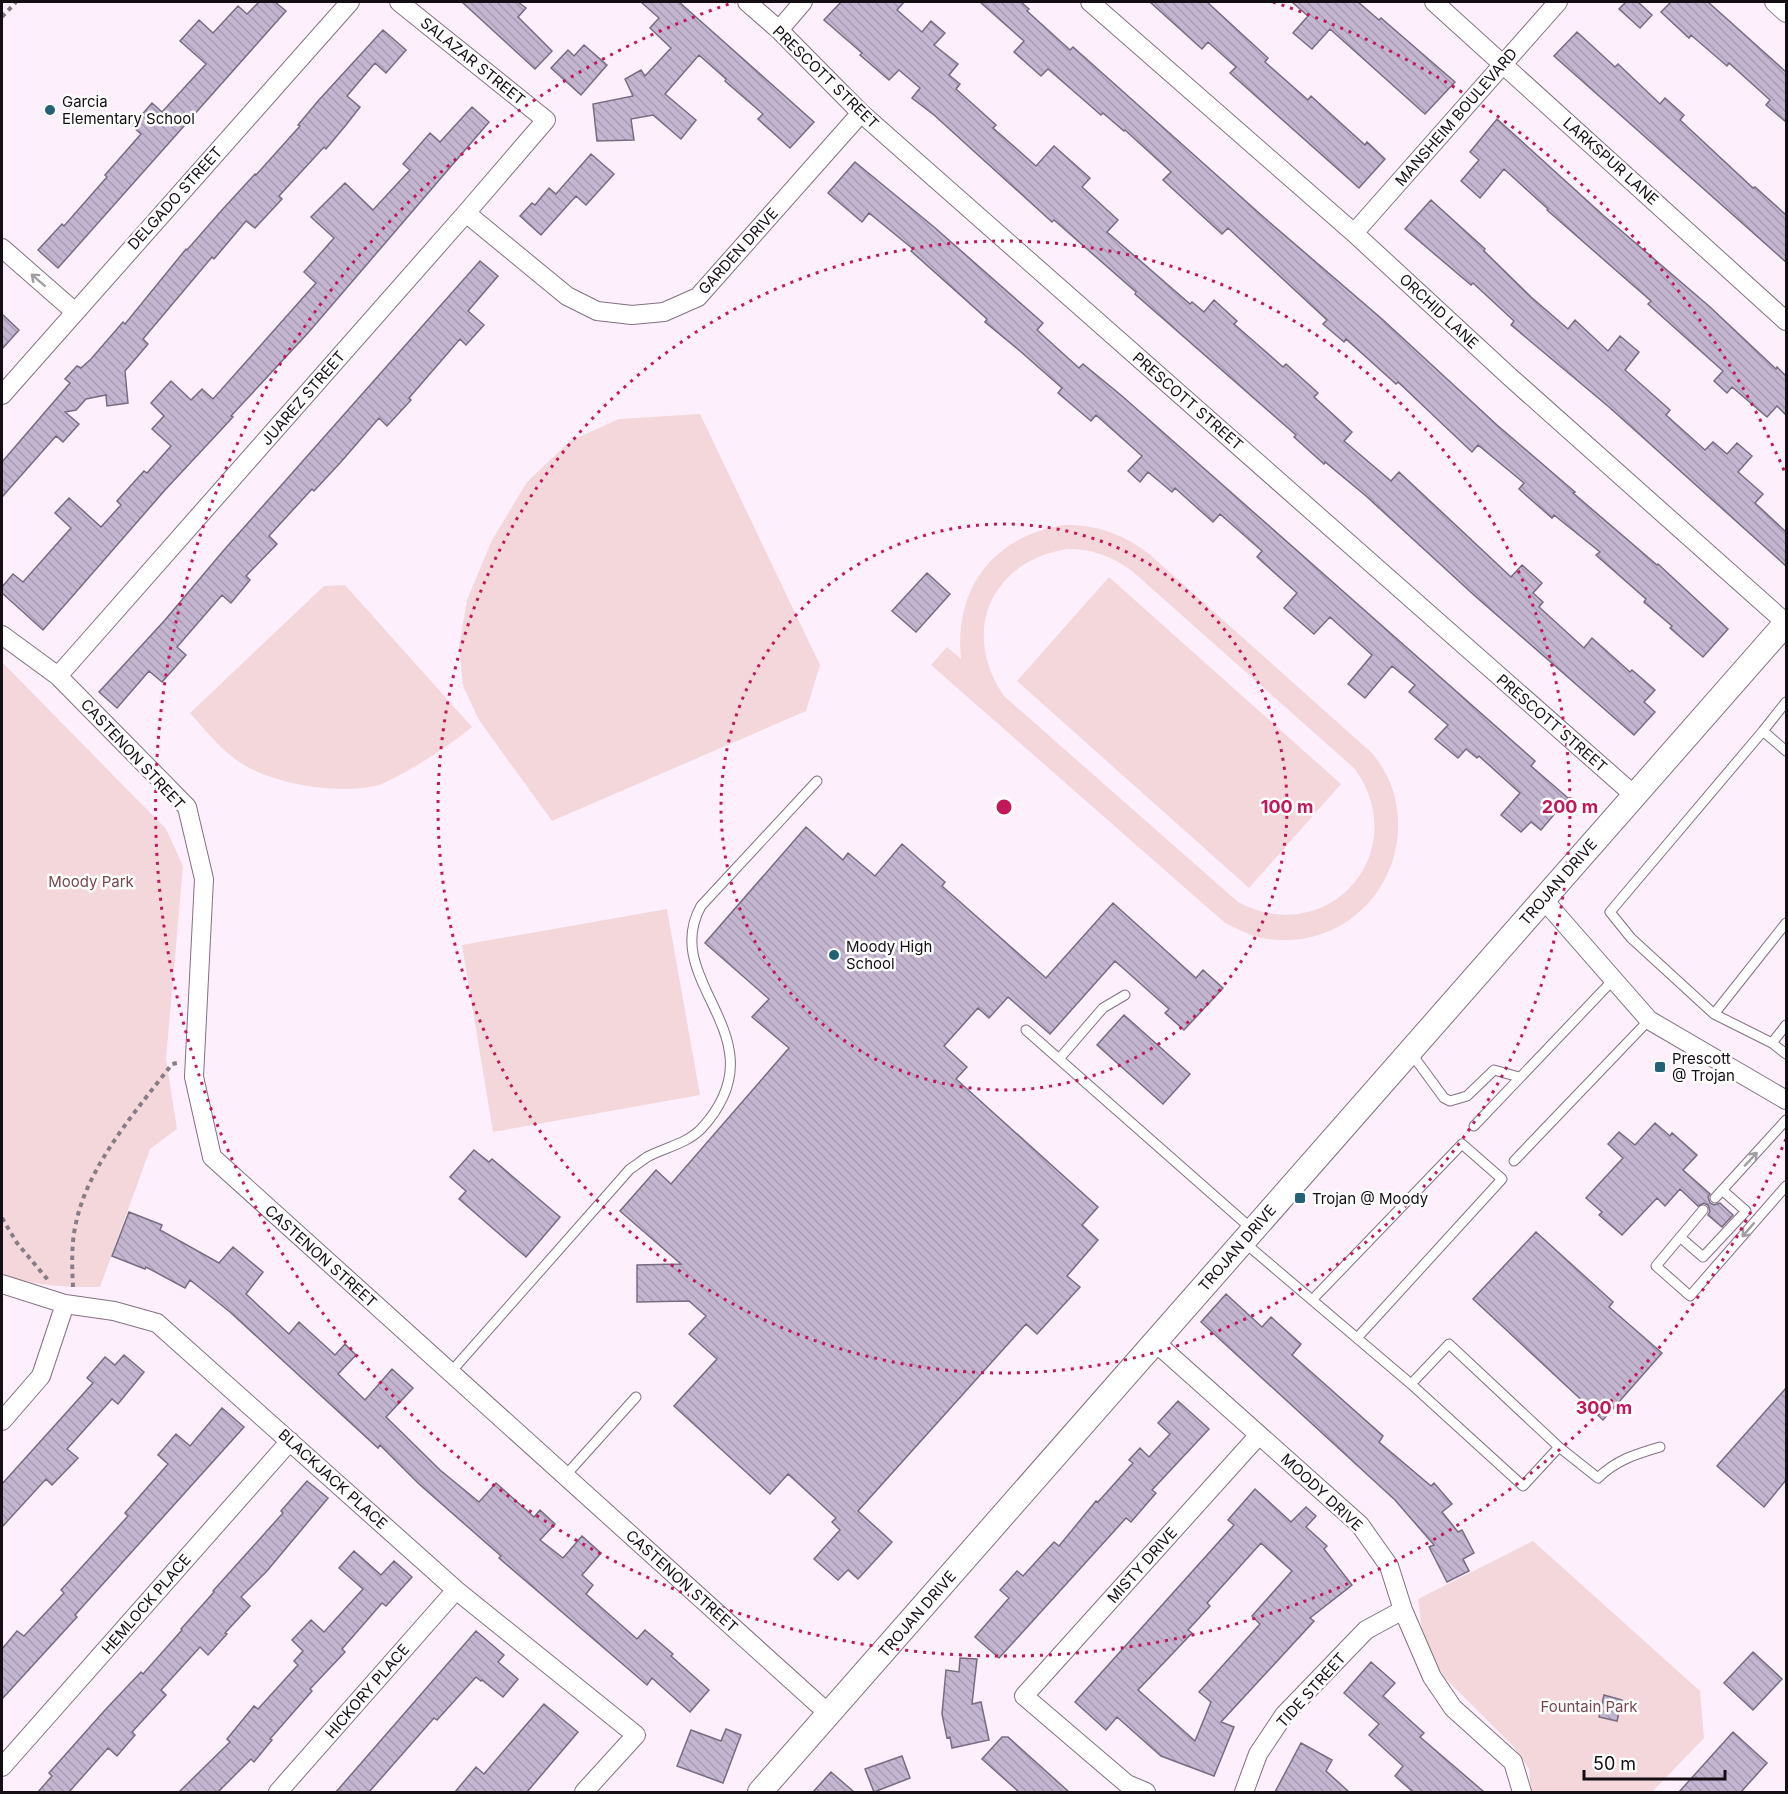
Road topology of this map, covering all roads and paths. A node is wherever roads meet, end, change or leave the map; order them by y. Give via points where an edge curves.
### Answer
1 (16, 2) edge
2 (350, 2) edge
3 (399, 2) edge
4 (747, 2) edge
5 (803, 2) edge
6 (1090, 2) edge
7 (1434, 2) edge
8 (1558, 2) edge
9 (1774, 2) edge
10 (1786, 13) edge
11 (2, 17) edge
12 (779, 30) junction
13 (1503, 63) junction
14 (861, 113) junction
15 (546, 120) joint
16 (466, 213) junction
17 (1354, 233) junction
18 (2, 248) edge
19 (74, 311) junction
20 (1786, 321) edge
21 (2, 395) edge
22 (1786, 623) edge
23 (2, 635) edge
24 (58, 676) junction
25 (1786, 702) edge
26 (1763, 731) junction
27 (1786, 751) edge
28 (817, 781) dead end
29 (1634, 795) junction
30 (1543, 899) junction
31 (1786, 923) edge
32 (1613, 980) junction
33 (1125, 995) dead end
34 (1714, 1014) junction
35 (1649, 1020) junction
36 (1786, 1025) edge
37 (1026, 1030) dead end
38 (1772, 1043) junction
39 (1409, 1051) junction
40 (1786, 1054) edge
41 (1059, 1059) junction
42 (195, 1061) junction
43 (1519, 1077) junction
44 (1786, 1100) edge
45 (1786, 1120) edge
46 (1474, 1126) dead end
47 (1514, 1161) dead end
48 (1786, 1186) edge
49 (1722, 1190) junction
50 (1715, 1198) dead end
51 (1703, 1210) dead end
52 (2, 1218) edge
53 (1248, 1236) junction
54 (1680, 1237) junction
55 (2, 1284) edge
56 (73, 1287) dead end
57 (1312, 1300) junction
58 (56, 1302) junction
59 (1357, 1338) junction
60 (1155, 1342) junction
61 (450, 1373) junction
62 (1412, 1384) junction
63 (636, 1397) dead end
64 (2, 1421) edge
65 (1259, 1435) junction
66 (290, 1441) junction
67 (1559, 1447) junction
68 (1660, 1447) dead end
69 (565, 1476) junction
70 (456, 1590) junction
71 (1403, 1610) junction
72 (829, 1714) junction
73 (2, 1767) edge
74 (278, 1792) edge
75 (584, 1792) edge
76 (760, 1792) edge
77 (1146, 1792) edge
78 (1244, 1792) edge
79 (1522, 1792) edge

1 - 11 path
2 - 19 street, DELGADO STREET
3 - 15 street, SALAZAR STREET
4 - 12 street, PRESCOTT STREET
5 - 12 street
6 - 17 street, ORCHID LANE
7 - 13 street, LARKSPUR LANE
8 - 13 street, MANSHEIM BOULEVARD
9 - 10 street
12 - 14 street, PRESCOTT STREET
13 - 17 street, MANSHEIM BOULEVARD
13 - 20 street, LARKSPUR LANE
14 - 16 street, GARDEN DRIVE via 698,297 664,312 632,315 597,311 567,296
14 - 29 street, PRESCOTT STREET
15 - 16 street, JUAREZ STREET
16 - 24 street, JUAREZ STREET
17 - 22 street, ORCHID LANE
19 -> 18 street
19 - 21 street, DELGADO STREET
22 - 29 street, TROJAN DRIVE
23 - 24 street
24 - 42 street, CASTENON STREET via 187,807 204,879
25 - 26 lane
26 - 27 lane
26 - 34 lane via 1610,912 1631,938
28 - 61 lane via 696,916 692,949 697,971 722,1020 732,1068 720,1103 701,1130 630,1169
29 - 30 street, TROJAN DRIVE
30 - 32 street
30 - 39 street, TROJAN DRIVE
31 - 34 lane
32 - 35 street
32 - 43 lane
33 - 41 lane via 1103,1008
34 - 38 lane
35 - 44 street
35 - 47 lane
36 - 38 lane
37 - 41 lane
38 - 40 lane
39 - 43 lane via 1450,1101 1467,1096 1494,1070
39 - 53 street, TROJAN DRIVE
41 - 53 lane
42 - 56 path via 172,1064 98,1167 75,1223
42 - 61 street, CASTENON STREET via 194,1077 212,1157
43 - 46 lane
49 -> 45 lane
48 -> 54 lane via 1690,1296 1656,1266
49 - 50 lane
49 - 54 lane via 1746,1211 1703,1257
51 - 54 lane
52 - 58 path via 52,1284
53 - 57 lane
53 - 60 street, TROJAN DRIVE
55 - 58 street, BLACKJACK PLACE
57 - 59 lane
57 - 59 lane via 1462,1144 1502,1179
58 - 64 street via 41,1376
58 - 66 street, BLACKJACK PLACE via 157,1323
59 - 62 lane
60 - 65 street, MOODY DRIVE
60 - 72 street, TROJAN DRIVE
61 - 69 street, CASTENON STREET
62 - 67 lane via 1522,1486
62 - 67 lane via 1449,1344
63 - 69 lane
65 - 71 street, MOODY DRIVE via 1360,1525 1389,1566
65 - 77 street, MISTY DRIVE via 1024,1696 1127,1784
66 - 70 street, BLACKJACK PLACE
66 - 73 street, HEMLOCK PLACE
67 - 68 lane via 1598,1478 1624,1458
69 - 72 street, CASTENON STREET
70 - 74 street, HICKORY PLACE
70 - 75 street, BLACKJACK PLACE via 636,1734
71 - 78 street, TIDE STREET via 1366,1630 1284,1715 1258,1754
71 - 79 street, MOODY DRIVE via 1432,1677 1453,1707 1513,1762
72 - 76 street, TROJAN DRIVE

